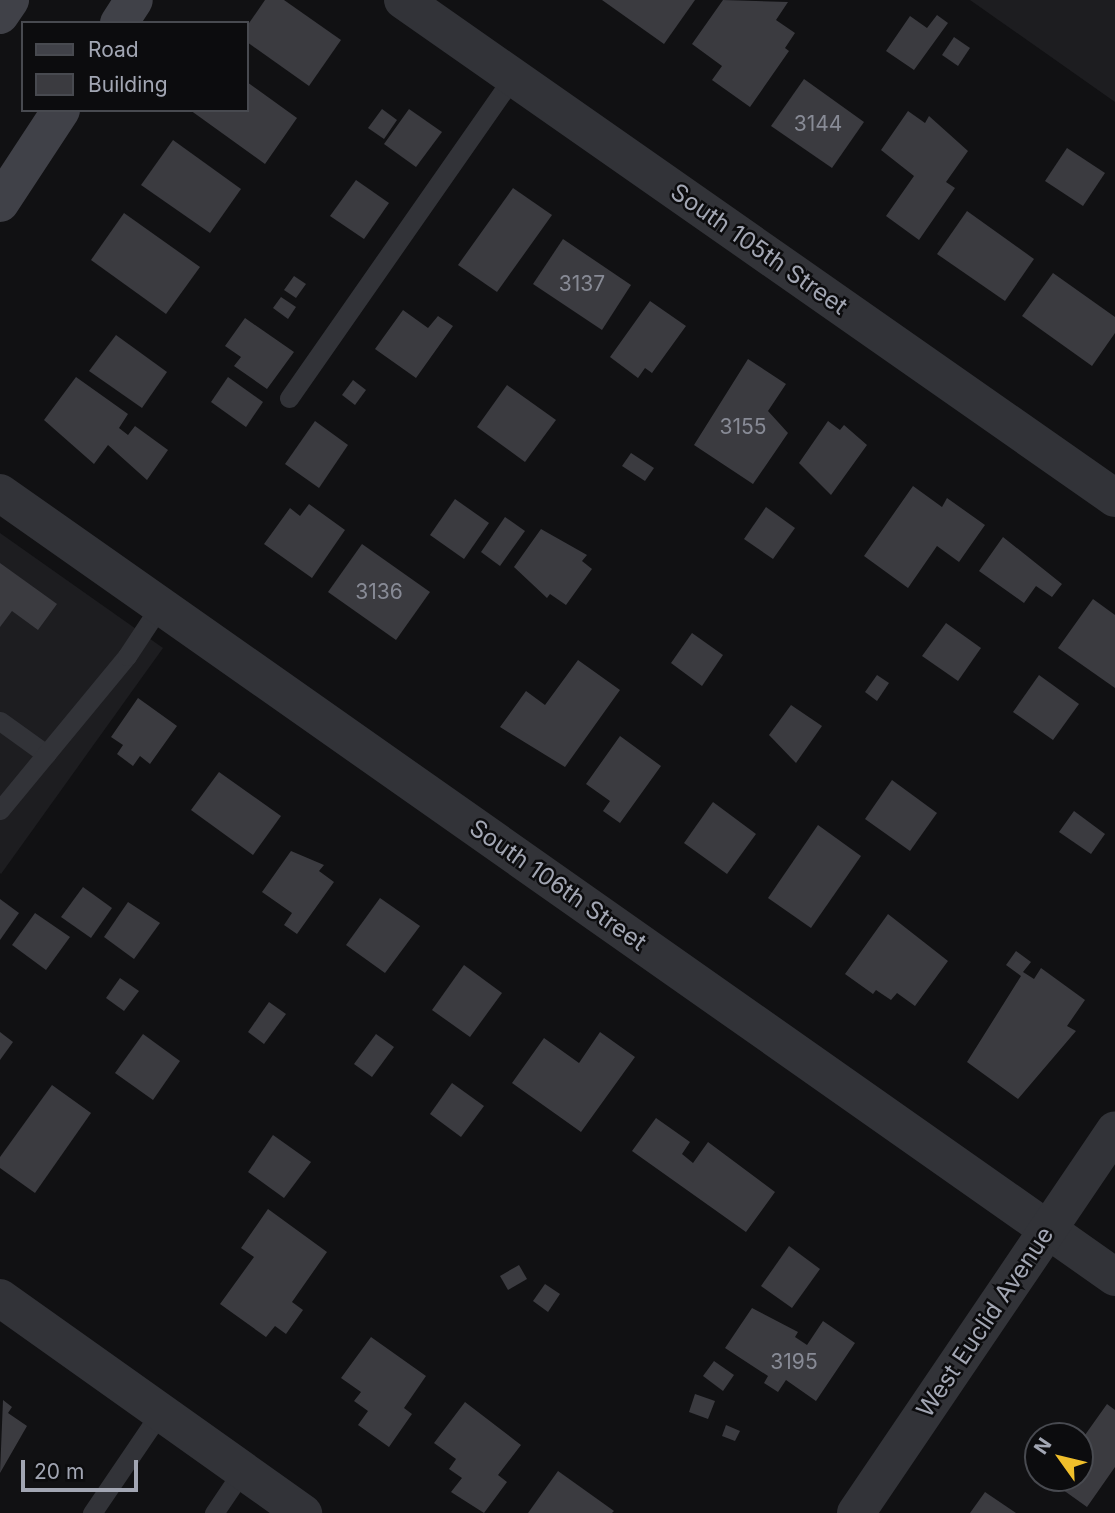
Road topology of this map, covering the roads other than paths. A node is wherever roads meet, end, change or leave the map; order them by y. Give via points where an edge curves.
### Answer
1 (10, 0) edge
2 (135, 0) edge
3 (403, 0) edge
4 (0, 15) edge
5 (120, 21) edge
6 (513, 77) junction
7 (60, 112) edge
8 (0, 203) edge
9 (289, 398) dead end
10 (0, 493) edge
11 (1115, 498) edge
12 (160, 606) junction
13 (0, 721) edge
14 (46, 754) junction
15 (0, 810) edge
16 (1115, 1131) edge
17 (1049, 1229) junction
18 (1115, 1277) edge
19 (0, 1298) edge
20 (160, 1413) junction
21 (243, 1470) junction
22 (92, 1513) edge
23 (214, 1513) edge
24 (303, 1513) edge
25 (856, 1513) edge

1 - 4 main road
2 - 5 main road
3 - 6 street, South 105th Street
6 - 9 lane
6 - 11 street, South 105th Street
7 - 8 main road
10 - 12 street, South 106th Street
12 - 14 lane
12 - 17 street, South 106th Street
13 - 14 lane
14 - 15 lane
16 - 17 street, West Euclid Avenue
17 - 18 street, South 106th Street
17 - 25 street, West Euclid Avenue
19 - 20 street
20 - 21 street
20 - 22 lane
21 - 23 lane
21 - 24 street

